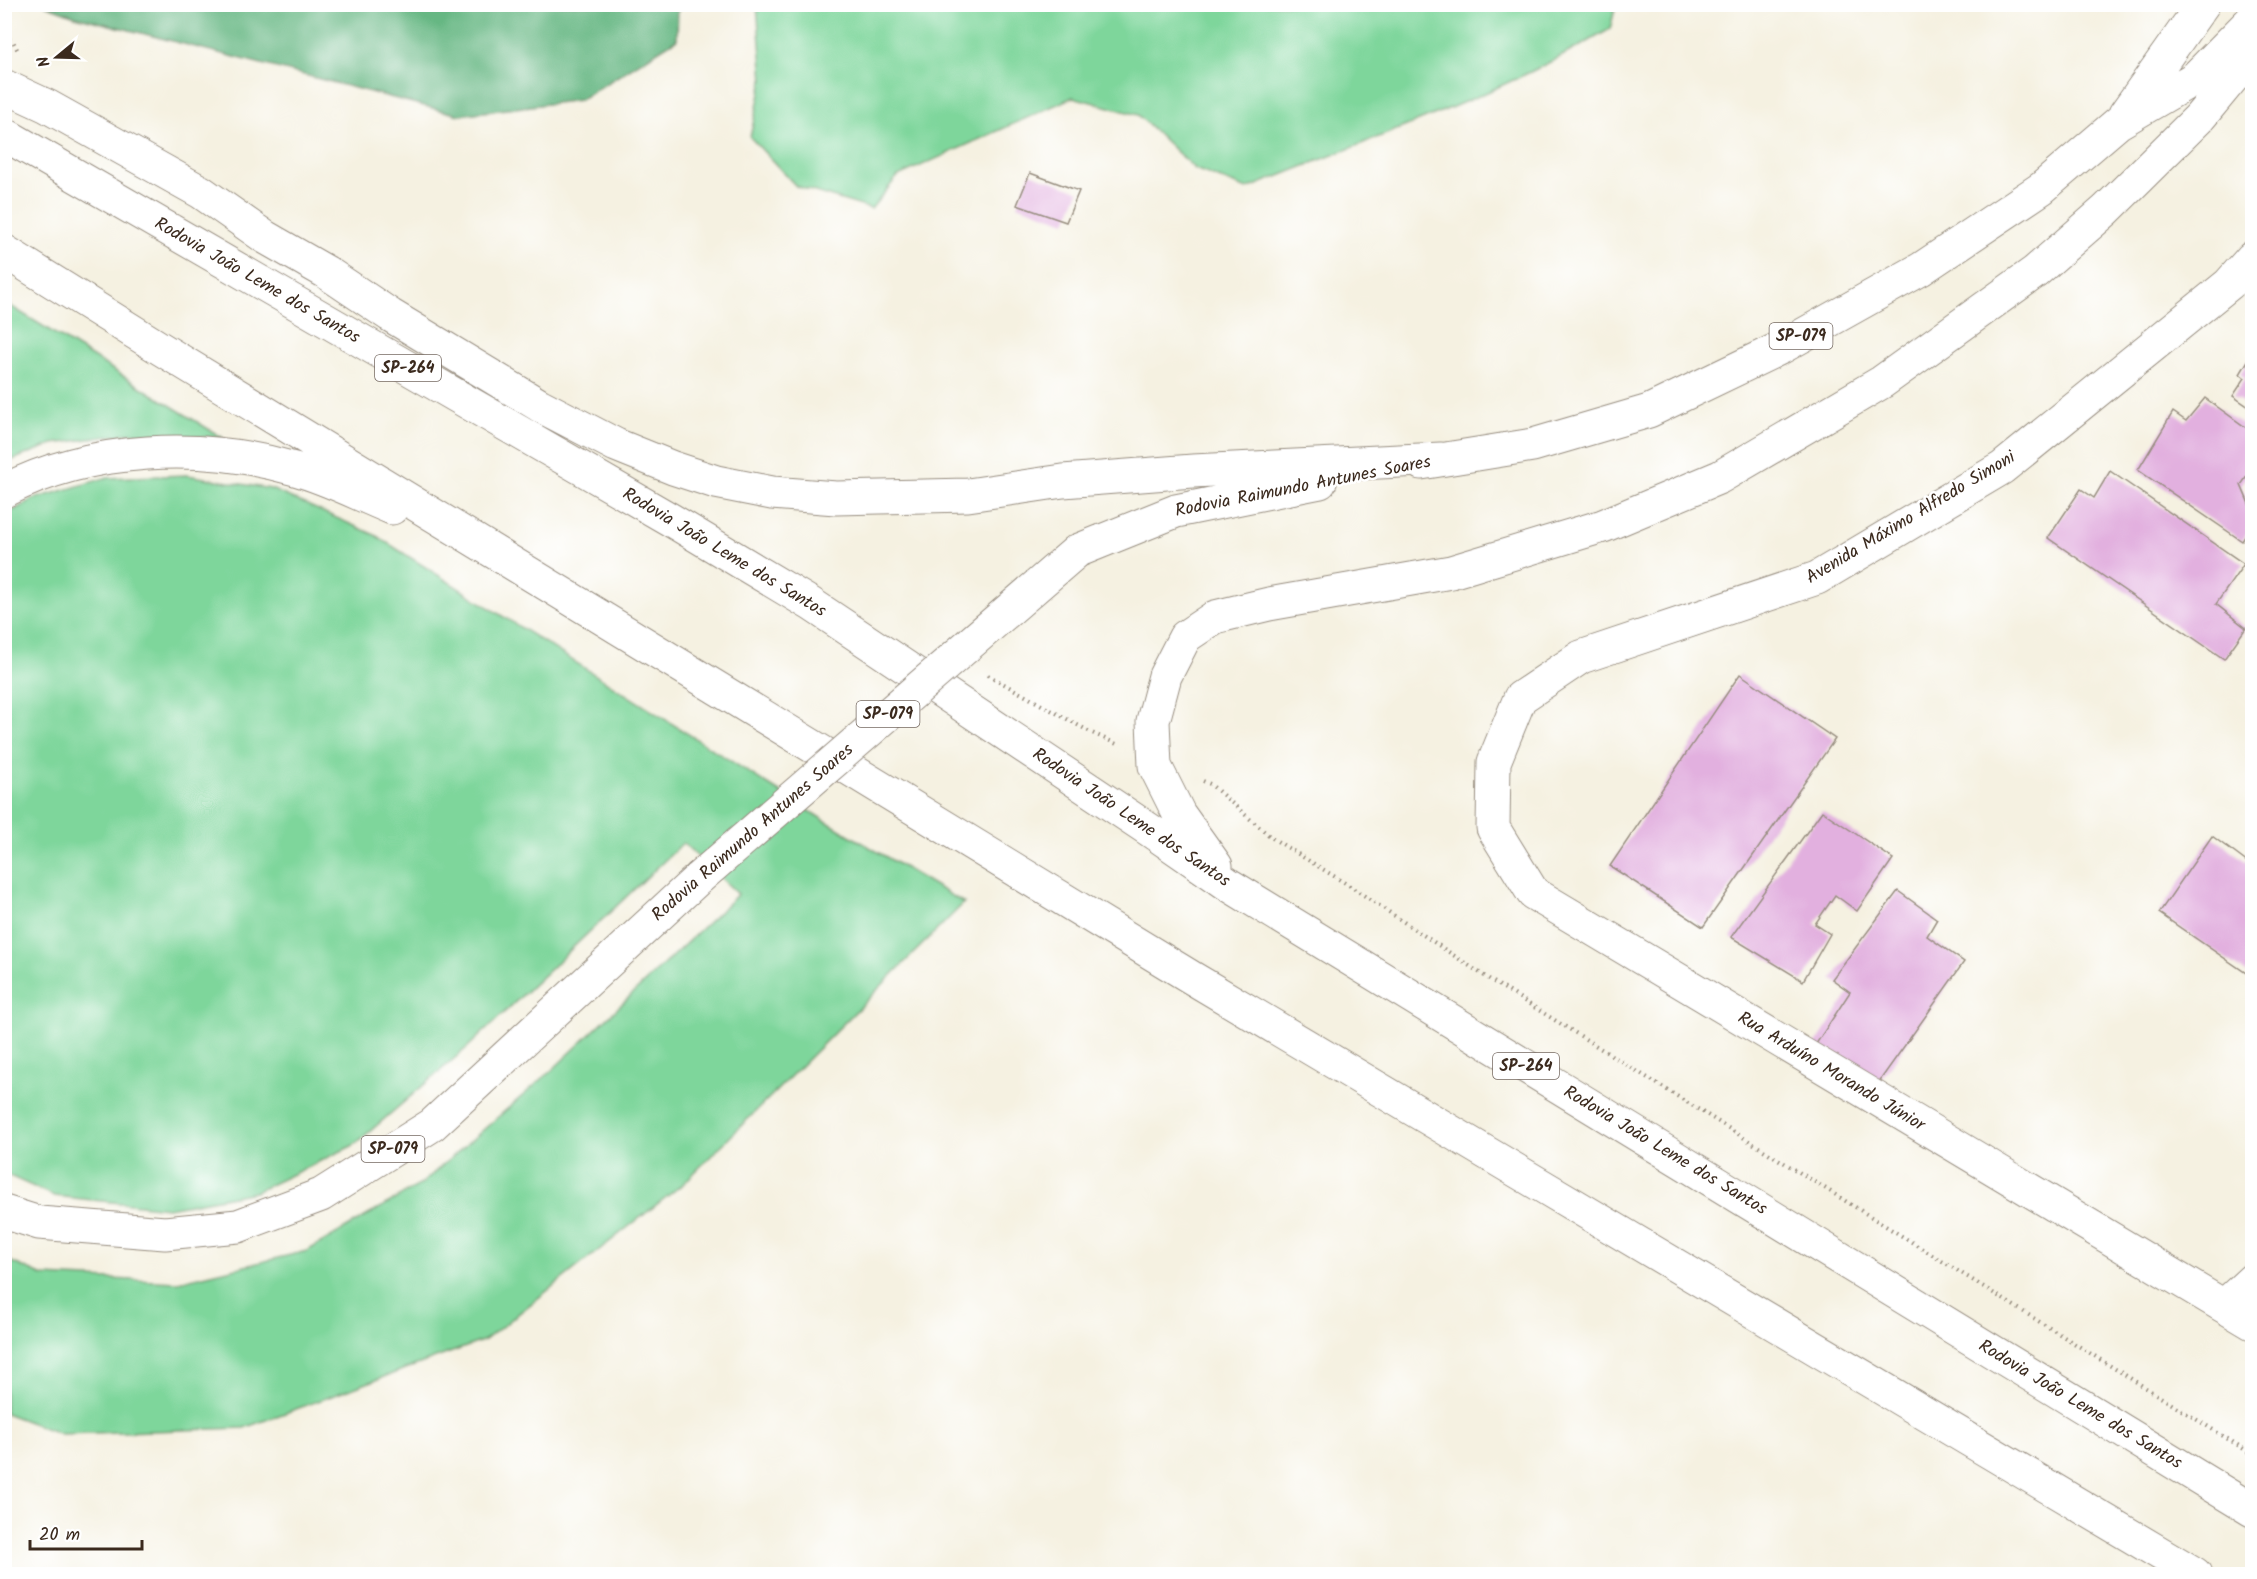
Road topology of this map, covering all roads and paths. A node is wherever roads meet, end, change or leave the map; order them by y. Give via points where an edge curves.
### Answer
1 (2202, 4) edge
2 (2253, 20) edge
3 (4, 36) edge
4 (2253, 54) edge
5 (4, 86) edge
6 (47, 106) junction
7 (2118, 123) junction
8 (4, 134) edge
9 (4, 250) edge
10 (2253, 258) edge
11 (1441, 459) junction
12 (4, 491) edge
13 (673, 660) junction
14 (981, 671) dead end
15 (1155, 760) junction
16 (1494, 762) joint
17 (1228, 885) junction
18 (4, 1212) edge
19 (2253, 1280) edge
20 (2224, 1306) junction
21 (2253, 1323) edge
22 (2253, 1454) edge
23 (2253, 1510) edge
24 (2195, 1575) edge

1 - 7 main road, Rodovia Raimundo Antunes Soares / SP-079
2 - 7 main road, Rodovia Raimundo Antunes Soares / SP-079 via 2195,78
3 - 6 path via 13,41
4 - 15 main road via 2199,118 2106,210 2035,272 1882,382 1720,477 1603,526 1451,572 1215,617 1185,637 1165,676 1153,721
5 - 6 main road
6 - 11 main road via 201,192 265,237 538,405 616,445 716,482 772,493 836,498 968,495 1098,478
7 - 11 main road, Rodovia Raimundo Antunes Soares / SP-079 via 2042,188 1921,269 1780,348 1649,411 1533,445
8 - 17 main road, Rodovia João Leme dos Santos / SP-264 via 811,604
9 - 13 main road
10 - 16 main road, Avenida Máximo Alfredo Simoni via 2229,284 1992,474 1817,578 1581,657 1520,698
11 - 18 main road, Rodovia Raimundo Antunes Soares / SP-079, bridge via 1176,511 1077,550 699,878 432,1125 321,1195 238,1227 165,1233 39,1223
12 - 13 main road via 27,479 92,460 156,453 232,455 296,469 418,519
13 - 24 main road via 1194,979
14 - 15 path via 1092,733
15 - 17 main road via 1179,814
15 - 22 path via 1210,784 1272,838 1350,885 1492,981
16 - 20 main road, Rua Arduíno Morando Júnior via 1493,828 1533,893
17 - 23 main road, Rodovia João Leme dos Santos / SP-264
19 - 20 main road
20 - 21 main road, Rua Arduíno Morando Júnior

